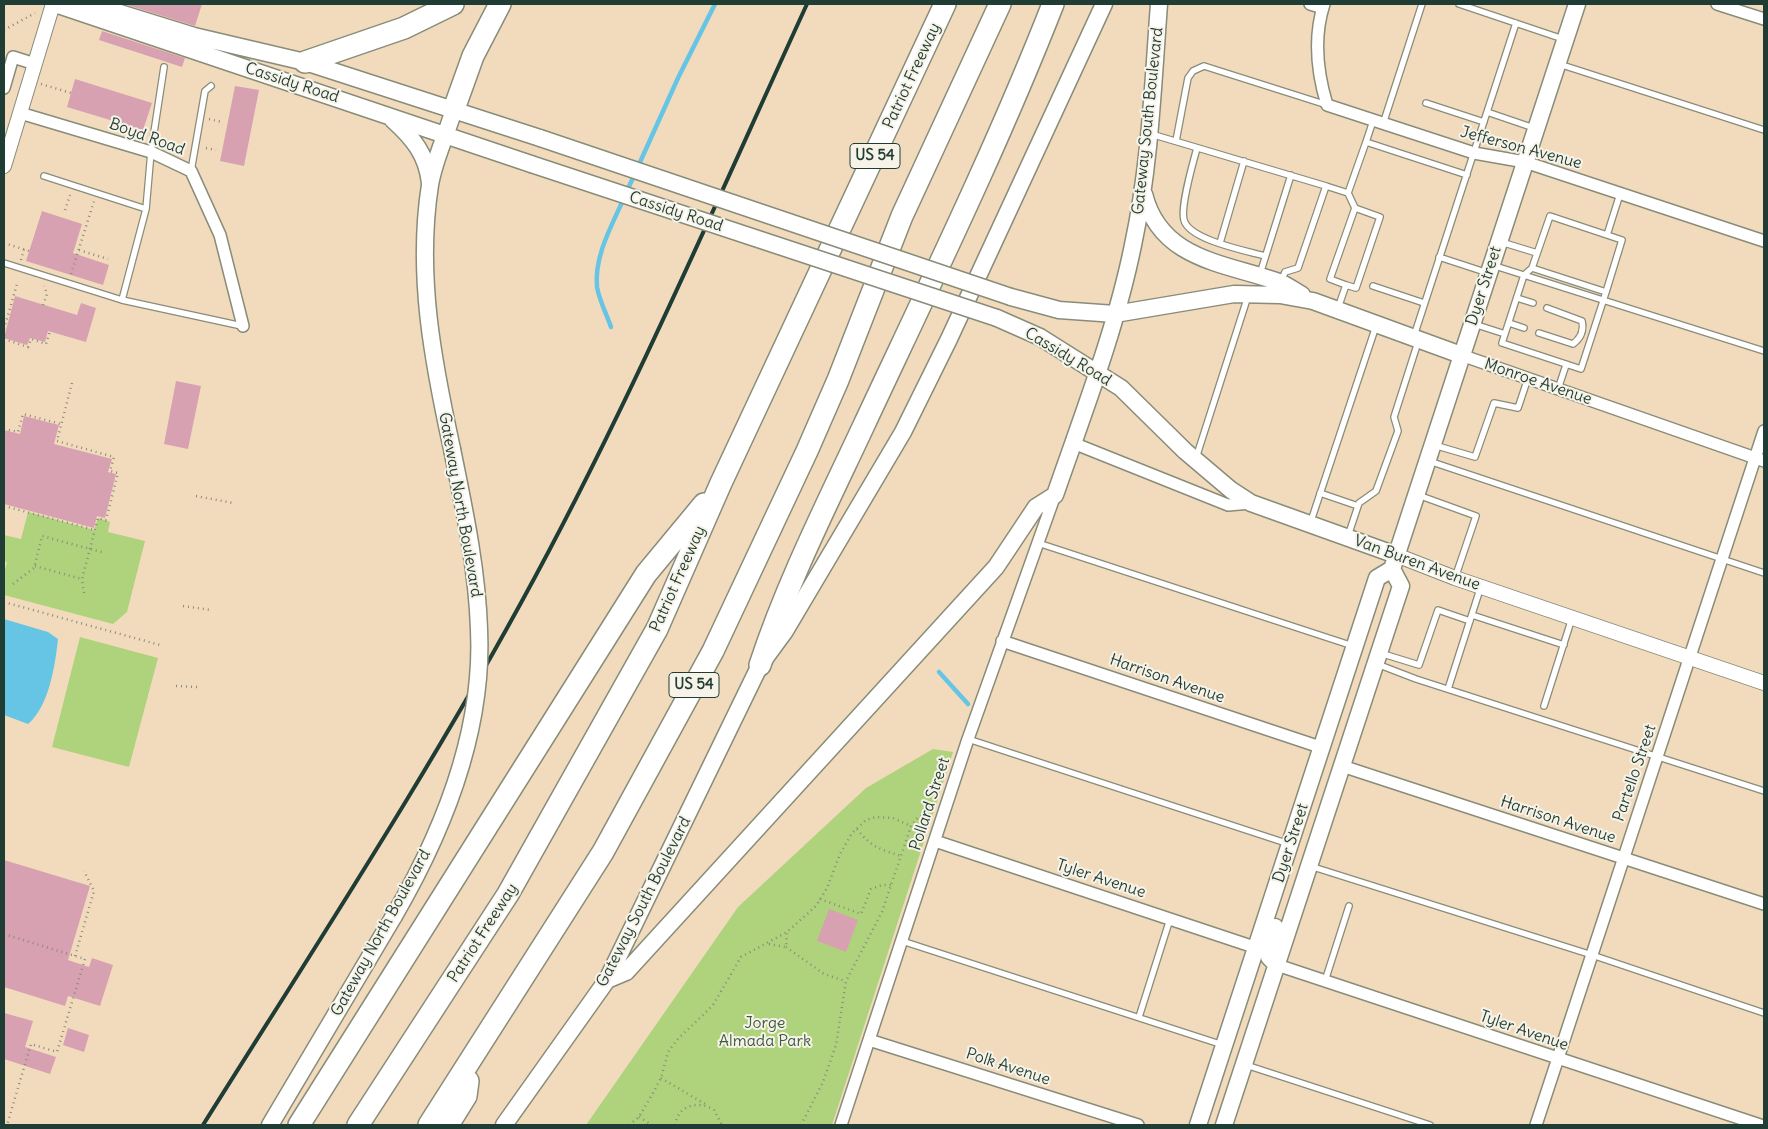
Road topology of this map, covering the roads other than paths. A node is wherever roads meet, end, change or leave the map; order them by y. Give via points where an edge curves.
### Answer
1 (55, 4) edge
2 (453, 4) edge
3 (500, 4) edge
4 (945, 4) edge
5 (1000, 4) edge
6 (1053, 4) edge
7 (1104, 4) edge
8 (1159, 4) edge
9 (1310, 4) edge
10 (1422, 4) edge
11 (1460, 4) edge
12 (1577, 4) edge
13 (1717, 4) edge
14 (1324, 6) edge
15 (1764, 19) edge
16 (1516, 23) junction
17 (1565, 40) junction
18 (305, 62) junction
19 (1557, 63) junction
20 (35, 64) junction
21 (164, 67) dead end
22 (211, 86) dead end
23 (4, 88) edge
24 (1426, 103) dead end
25 (1327, 105) junction
26 (454, 109) junction
27 (20, 112) junction
28 (1487, 112) junction
29 (386, 114) junction
30 (1378, 122) junction
31 (1484, 122) junction
32 (1536, 129) junction
33 (1764, 130) edge
34 (1149, 134) junction
35 (446, 136) junction
36 (1176, 141) junction
37 (1366, 142) junction
38 (1196, 148) junction
39 (151, 152) junction
40 (1474, 154) junction
41 (1244, 161) junction
42 (1525, 162) junction
43 (4, 166) edge
44 (191, 171) junction
45 (1291, 175) junction
46 (1467, 175) junction
47 (44, 176) dead end
48 (430, 184) junction
49 (1326, 186) junction
50 (1143, 190) junction
51 (1348, 193) junction
52 (1620, 194) junction
53 (1355, 208) junction
54 (146, 209) junction
55 (1607, 235) junction
56 (1498, 241) junction
57 (1764, 241) edge
58 (1220, 243) junction
59 (1537, 254) junction
60 (1265, 256) junction
61 (1439, 256) junction
62 (4, 262) edge
63 (1532, 268) junction
64 (1490, 269) junction
65 (1524, 275) junction
66 (1259, 276) junction
67 (1281, 282) junction
68 (1346, 285) junction
69 (1373, 286) dead end
70 (1606, 292) junction
71 (1249, 294) junction
72 (1517, 298) junction
73 (122, 300) junction
74 (1313, 301) junction
75 (1603, 302) junction
76 (1424, 303) junction
77 (1533, 303) dead end
78 (1547, 308) dead end
79 (1337, 310) junction
80 (1115, 314) junction
81 (1472, 323) junction
82 (1509, 323) junction
83 (1377, 324) junction
84 (243, 326) joint
85 (1524, 328) dead end
86 (1539, 333) dead end
87 (1505, 334) junction
88 (1416, 339) junction
89 (1764, 351) edge
90 (1461, 355) junction
91 (1566, 364) junction
92 (1097, 372) junction
93 (1528, 378) junction
94 (1558, 389) junction
95 (1764, 431) edge
96 (1073, 443) junction
97 (1432, 444) junction
98 (1196, 460) junction
99 (1427, 460) junction
100 (1760, 460) edge
101 (721, 483) junction
102 (1320, 493) junction
103 (1055, 495) junction
104 (1416, 495) junction
105 (1251, 503) junction
106 (1358, 506) junction
107 (1309, 525) junction
108 (1347, 538) junction
109 (1038, 542) junction
110 (1722, 559) junction
111 (1394, 562) junction
112 (1764, 573) edge
113 (1455, 578) junction
114 (1481, 586) junction
115 (1471, 618) junction
116 (1572, 618) junction
117 (1002, 641) junction
118 (1564, 645) junction
119 (1355, 646) junction
120 (1378, 658) junction
121 (1691, 658) junction
122 (760, 665) junction
123 (1419, 666) junction
124 (1416, 679) junction
125 (1764, 683) edge
126 (1448, 689) junction
127 (1544, 706) dead end
128 (968, 739) junction
129 (1323, 748) junction
130 (1658, 758) junction
131 (1342, 766) junction
132 (1764, 791) edge
133 (935, 840) junction
134 (1291, 843) junction
135 (1624, 859) junction
136 (1310, 866) junction
137 (1764, 904) edge
138 (1349, 906) dead end
139 (1170, 919) junction
140 (902, 940) junction
141 (1257, 948) junction
142 (1592, 955) junction
143 (1277, 965) junction
144 (607, 980) junction
145 (1325, 981) junction
146 (1764, 1013) edge
147 (1139, 1017) junction
148 (869, 1040) junction
149 (1224, 1045) junction
150 (1558, 1059) junction
151 (470, 1064) junction
152 (1244, 1064) junction
153 (270, 1125) edge
154 (299, 1125) edge
155 (358, 1125) edge
156 (430, 1125) edge
157 (448, 1125) edge
158 (504, 1125) edge
159 (841, 1125) edge
160 (1138, 1125) edge
161 (1198, 1125) edge
162 (1224, 1125) edge
163 (1430, 1125) edge
164 (1536, 1125) edge
165 (1760, 1125) edge

1 - 18 main road, Cassidy Road via 110,10 194,36
1 - 20 street
1 - 29 main road, Cassidy Road
2 - 18 highway via 404,28
3 - 26 highway via 473,56
4 - 101 highway, Patriot Freeway / US 54
5 - 151 highway, US 54 via 902,216 807,451 713,651 603,852
6 - 122 highway via 1007,116 773,626
7 - 122 main road, Gateway South Boulevard via 903,432 785,631
8 - 34 main road, Gateway South Boulevard
9 - 14 street
10 - 30 lane
11 - 16 lane
12 - 17 main road, Dyer Street
13 - 15 street
14 - 25 street via 1316,57
16 - 17 lane
16 - 28 lane
17 - 19 main road, Dyer Street
18 - 26 main road, Cassidy Road
19 - 32 main road, Dyer Street
19 - 33 lane
20 - 23 street via 13,57
20 - 27 street
21 - 39 lane
22 - 44 lane via 205,91
24 - 31 lane
25 - 30 street, Jefferson Avenue
25 - 36 lane via 1204,66 1193,71 1188,78
26 - 35 main road, Gateway North Boulevard
26 - 80 main road, Cassidy Road, bridge via 1011,298 1059,310
27 - 39 street, Boyd Road
27 - 43 street
28 - 31 lane
28 - 32 lane
29 - 35 main road, Cassidy Road
29 - 48 main road via 412,137 422,151
30 - 37 lane
30 - 40 street, Jefferson Avenue
31 - 40 lane
32 - 42 main road, Dyer Street
34 - 36 lane
34 - 50 main road, Gateway South Boulevard
35 - 48 main road, Gateway North Boulevard
35 - 92 main road, Cassidy Road, bridge via 997,318 1040,337
36 - 38 lane
37 - 46 lane
37 - 51 lane
38 - 41 lane
38 - 58 lane via 1184,220 1190,230 1202,238
39 - 44 street, Boyd Road
39 - 54 lane
40 - 42 street, Jefferson Avenue
40 - 46 lane
41 - 45 lane
41 - 58 lane
42 - 52 street, Jefferson Avenue
42 - 56 main road, Dyer Street
44 - 84 street, Boyd Road via 220,235
45 - 49 lane
45 - 60 lane
46 - 61 lane
47 - 54 lane
48 - 153 main road, Gateway North Boulevard, bridge via 424,256 430,342 466,519 478,604 479,646 469,735 450,797 422,863
49 - 51 lane
49 - 67 lane via 1298,268 1285,272
50 - 66 main road via 1151,216 1173,242 1201,258
50 - 80 main road, Gateway South Boulevard via 1134,245
51 - 53 lane
52 - 55 lane
52 - 57 street, Jefferson Avenue
53 - 68 lane via 1330,279
53 - 68 lane via 1380,217 1356,288
54 - 73 lane
55 - 59 lane via 1550,216
55 - 70 lane via 1622,240
56 - 59 lane
56 - 64 main road, Dyer Street
58 - 60 lane
59 - 63 lane
60 - 66 lane
61 - 64 lane
61 - 76 lane
62 - 73 lane
63 - 65 lane
63 - 70 lane
64 - 65 lane
64 - 81 main road, Dyer Street
65 - 72 lane
65 - 75 lane
66 - 67 main road
67 - 74 main road
68 - 79 lane
69 - 76 lane
70 - 75 lane
71 - 74 main road, Cassidy Road
71 - 80 main road, Cassidy Road via 1189,300
71 - 98 lane
72 - 77 lane
72 - 82 lane
73 - 84 lane
74 - 79 main road, Monroe Avenue
75 - 89 lane
75 - 91 lane via 1581,369
76 - 88 lane
78 - 86 lane via 1582,321 1579,339 1573,344
79 - 83 main road, Monroe Avenue
80 - 92 main road, Gateway South Boulevard
81 - 87 lane
81 - 90 main road, Dyer Street
82 - 85 lane
82 - 87 lane
83 - 88 main road, Monroe Avenue
83 - 102 lane
87 - 91 lane via 1502,344
88 - 90 main road, Monroe Avenue
88 - 106 lane via 1394,417 1398,431 1376,491
90 - 93 street, Monroe Avenue
90 - 97 main road, Dyer Street
91 - 94 lane
92 - 96 main road, Gateway South Boulevard
92 - 98 main road, Cassidy Road via 1121,388
93 - 94 street, Monroe Avenue
93 - 97 lane via 1518,408 1494,404 1475,457
94 - 100 street, Monroe Avenue
95 - 100 street, Partello Street
96 - 103 main road, Gateway South Boulevard
96 - 105 street, Van Buren Avenue via 1228,504
97 - 99 main road, Dyer Street
98 - 105 main road, Cassidy Road
99 - 104 main road, Dyer Street
99 - 110 lane
100 - 110 street, Partello Street
101 - 154 highway via 646,574
101 - 155 highway, Patriot Freeway / US 54 via 657,628 600,735 508,894
102 - 106 lane
102 - 107 lane
103 - 109 street, Pollard Street
103 - 144 main road via 1036,507 996,567 626,972
104 - 111 main road, Dyer Street
104 - 113 lane via 1476,516
105 - 107 main road, Van Buren Avenue
106 - 108 lane
107 - 108 main road, Van Buren Avenue
108 - 111 main road, Van Buren Avenue
109 - 117 street, Pollard Street
109 - 119 lane
110 - 112 lane
110 - 121 street, Partello Street
111 - 113 street, Van Buren Avenue
111 - 119 main road, Dyer Street via 1377,578
111 - 120 main road, Dyer Street via 1401,586
113 - 114 street, Van Buren Avenue
114 - 115 lane
114 - 116 street, Van Buren Avenue
115 - 118 lane
115 - 123 lane via 1438,610
115 - 126 lane
116 - 118 lane
116 - 121 street, Van Buren Avenue
117 - 128 street, Pollard Street
117 - 129 street, Harrison Avenue
118 - 127 lane
119 - 129 main road, Dyer Street
120 - 123 lane
120 - 124 lane
120 - 131 main road, Dyer Street
121 - 125 street, Van Buren Avenue
121 - 130 street, Partello Street
122 - 144 main road, Gateway South Boulevard
123 - 124 lane
124 - 126 lane
126 - 130 lane
128 - 133 street, Pollard Street
128 - 134 lane
129 - 134 main road, Dyer Street
130 - 132 lane
130 - 135 street, Partello Street
131 - 135 street, Harrison Avenue
131 - 136 main road, Dyer Street
133 - 139 street, Tyler Avenue
133 - 140 street, Pollard Street
134 - 141 main road, Dyer Street
134 - 143 main road via 1295,857 1269,946 1269,957
135 - 137 street, Harrison Avenue
135 - 142 street, Partello Street
136 - 142 lane
136 - 143 main road, Dyer Street
138 - 145 lane
139 - 141 street, Tyler Avenue
139 - 147 lane
140 - 147 lane
140 - 148 street, Pollard Street
141 - 149 main road, Dyer Street
142 - 146 lane
142 - 150 street, Partello Street
143 - 145 street, Tyler Avenue
143 - 152 main road, Dyer Street
144 - 158 main road, Gateway South Boulevard
145 - 150 street, Tyler Avenue
147 - 149 lane
148 - 159 street, Pollard Street
148 - 160 street, Polk Avenue
149 - 161 main road, Dyer Street
150 - 164 street, Partello Street
150 - 165 street, Tyler Avenue
151 - 156 highway, US 54
151 - 157 highway via 466,1096
152 - 162 main road, Dyer Street
152 - 163 lane

